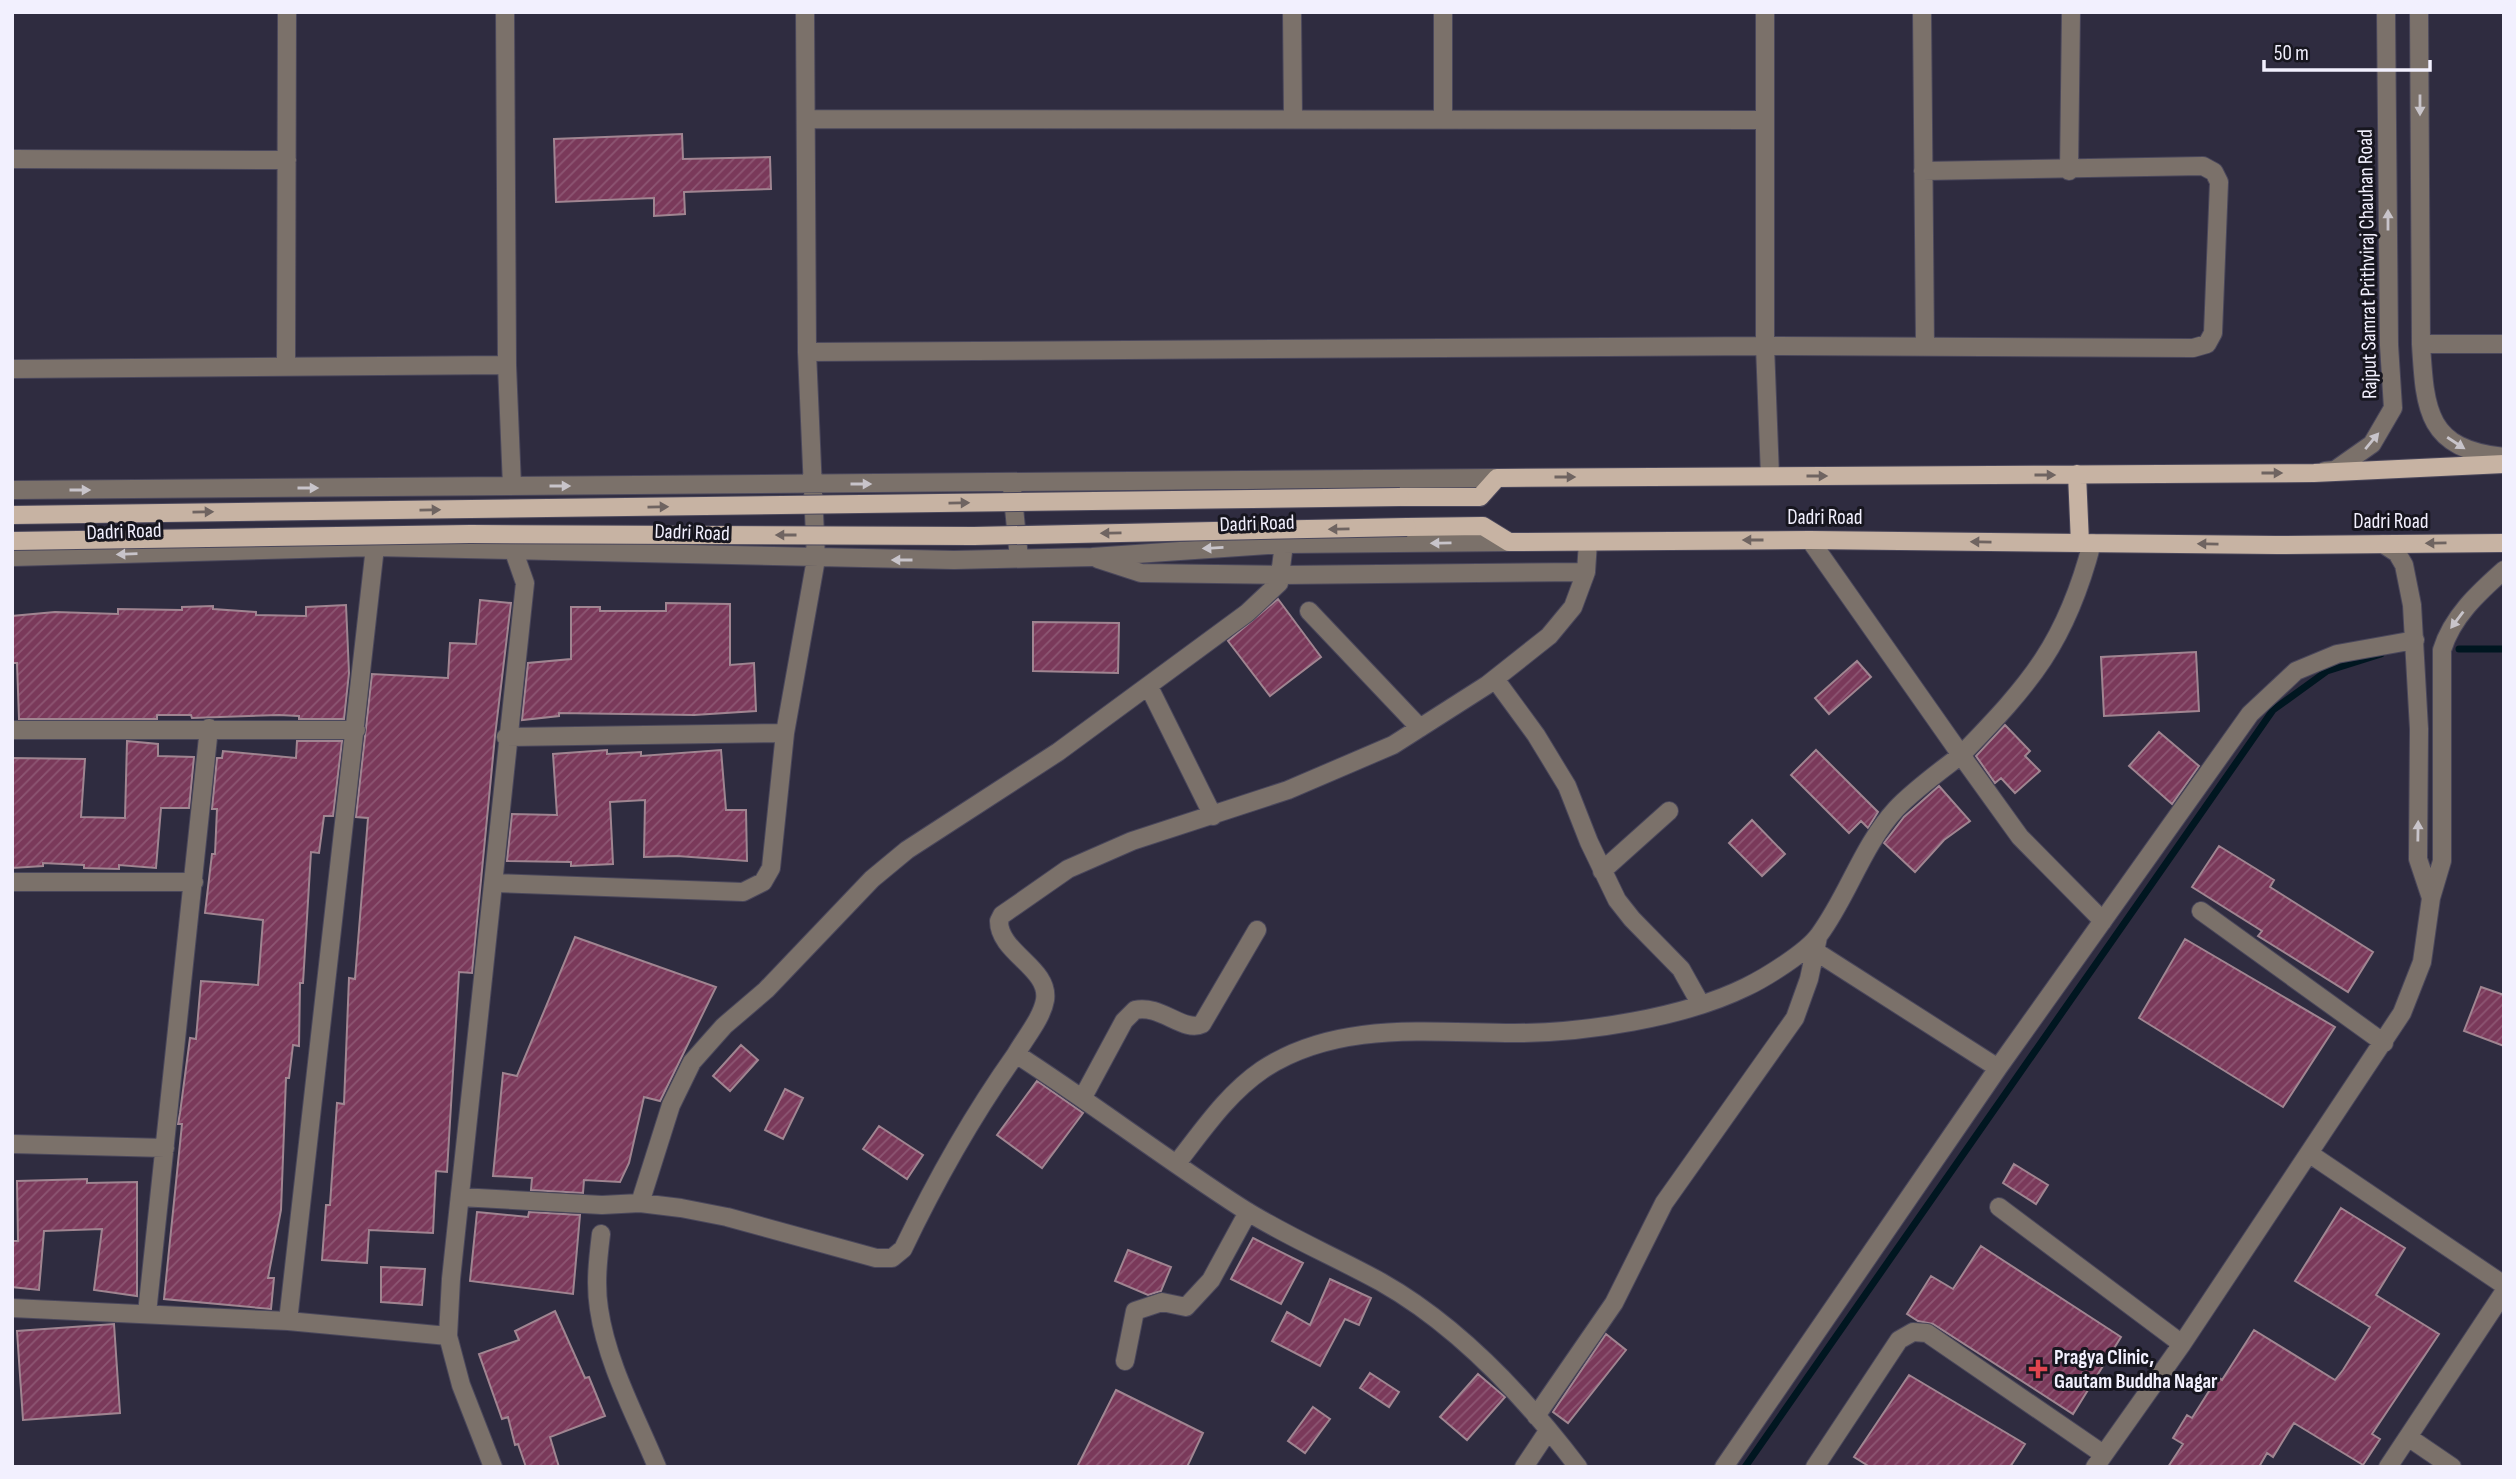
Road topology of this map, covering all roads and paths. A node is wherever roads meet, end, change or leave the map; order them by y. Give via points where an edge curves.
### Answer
1 (286, 12) edge
2 (505, 12) edge
3 (806, 12) edge
4 (1292, 12) edge
5 (1443, 12) edge
6 (1765, 12) edge
7 (1922, 12) edge
8 (2071, 12) edge
9 (2386, 12) edge
10 (2419, 12) edge
11 (806, 119) junction
12 (1293, 119) junction
13 (1443, 120) junction
14 (1765, 120) junction
15 (12, 159) edge
16 (287, 160) junction
17 (2069, 170) junction
18 (1923, 172) junction
19 (2421, 344) junction
20 (2504, 344) edge
21 (1765, 346) junction
22 (1925, 346) junction
23 (807, 352) junction
24 (507, 365) junction
25 (286, 367) junction
26 (12, 369) edge
27 (2504, 457) edge
28 (2504, 464) edge
29 (2314, 473) junction
30 (2077, 474) junction
31 (1770, 476) junction
32 (1497, 478) junction
33 (1012, 481) junction
34 (812, 484) junction
35 (512, 486) junction
36 (12, 490) edge
37 (12, 515) edge
38 (1810, 540) junction
39 (12, 541) edge
40 (1588, 541) junction
41 (1509, 542) junction
42 (2086, 543) junction
43 (2504, 543) edge
44 (1284, 544) junction
45 (2383, 544) junction
46 (375, 547) junction
47 (513, 548) junction
48 (12, 557) edge
49 (1092, 557) junction
50 (816, 558) junction
51 (1018, 558) junction
52 (2504, 570) edge
53 (1586, 572) junction
54 (1282, 575) junction
55 (1309, 611) dead end
56 (2414, 640) junction
57 (1495, 679) junction
58 (1149, 687) junction
59 (209, 728) junction
60 (1420, 728) junction
61 (12, 730) edge
62 (356, 730) junction
63 (785, 733) junction
64 (506, 737) junction
65 (1961, 755) junction
66 (1669, 811) dead end
67 (1213, 816) junction
68 (1602, 871) junction
69 (12, 882) edge
70 (194, 882) junction
71 (495, 883) junction
72 (2431, 898) junction
73 (2201, 911) dead end
74 (2103, 920) junction
75 (1257, 930) dead end
76 (1816, 944) junction
77 (1700, 1003) junction
78 (2384, 1043) junction
79 (1016, 1054) junction
80 (1998, 1068) junction
81 (1083, 1097) junction
82 (12, 1144) edge
83 (165, 1148) junction
84 (2310, 1154) junction
85 (1177, 1163) junction
86 (460, 1197) junction
87 (640, 1203) junction
88 (1999, 1207) dead end
89 (1248, 1212) junction
90 (601, 1234) dead end
91 (2504, 1285) edge
92 (2504, 1292) edge
93 (12, 1308) edge
94 (147, 1313) junction
95 (288, 1321) junction
96 (449, 1336) junction
97 (2182, 1344) junction
98 (1125, 1361) dead end
99 (1536, 1416) junction
100 (1548, 1431) junction
101 (2408, 1437) junction
102 (2099, 1461) edge
103 (493, 1467) edge
104 (657, 1467) edge
105 (1524, 1467) edge
106 (1578, 1467) edge
107 (1724, 1467) edge
108 (1815, 1467) edge
109 (2388, 1467) edge
110 (2452, 1467) edge

1 - 16 street
2 - 24 street
3 - 11 street
4 - 12 street
5 - 13 street
6 - 14 street
7 - 18 street
8 - 17 street
29 -> 9 street, Rajput Samrat Prithviraj Chauhan Road via 2335,470 2372,444 2393,408
10 -> 19 street
11 - 12 street
11 - 23 street
12 - 13 street
13 - 14 street
14 - 21 street
15 - 16 street
16 - 25 street
17 - 18 street
17 - 22 street via 2203,166 2214,172 2218,182 2213,333 2207,344 2193,348
18 - 22 street
19 - 20 street
19 -> 27 street via 2424,396 2439,430 2458,448
21 - 22 street
21 - 23 street
21 - 31 street
23 - 34 street
24 - 25 street
24 - 35 street
25 - 26 street
28 - 29 main road, Dadri Road
30 -> 29 main road, Dadri Road
31 -> 30 main road, Dadri Road
30 - 42 main road
32 -> 31 main road, Dadri Road
32 - 33 street, Dadri Road
37 -> 32 main road, bridge via 1480,497
34 -> 33 street, Dadri Road
33 - 51 street
35 -> 34 street, Dadri Road
34 - 50 street
36 -> 35 street, Dadri Road
38 -> 40 main road, Dadri Road
42 -> 38 main road, Dadri Road
38 - 65 street
41 -> 39 main road, bridge via 1483,526 974,536 470,534
40 - 41 main road, Dadri Road
40 - 53 street
41 -> 44 street, Dadri Road
45 -> 42 main road, Dadri Road
42 - 65 street via 2080,589 2064,627 2037,672
43 -> 45 main road, Dadri Road
44 -> 49 street, Dadri Road
44 - 54 street
45 - 56 street via 2404,565 2413,605
46 - 47 street, Dadri Road
46 -> 48 street, Dadri Road
46 - 62 street
47 - 50 street, Dadri Road
47 - 64 street via 526,583
49 - 51 street, Dadri Road
49 - 54 street via 1141,573
51 -> 50 street, Dadri Road
50 - 63 street
52 -> 72 street via 2460,615 2442,650 2442,861
53 - 54 street
53 - 57 street via 1573,607 1557,626
54 - 58 street via 1274,589 1247,613
55 - 60 street
72 -> 56 street via 2418,859
56 - 74 street via 2337,654 2297,671 2250,714
57 - 60 street
57 - 68 street via 1567,786
58 - 67 street
58 - 87 street via 907,850 872,879 775,982 724,1026 692,1062 671,1105
59 - 61 street
59 - 62 street
59 - 70 street
60 - 67 street via 1393,745 1311,780
62 - 95 street
63 - 64 street
63 - 71 street via 772,868 763,882 743,892
64 - 71 street
65 - 74 street via 2020,837
65 - 76 street via 1896,810 1871,843
66 - 68 street
67 - 79 street via 1132,841 1068,869 1002,915 999,930 1003,940 1045,990 1045,1002
68 - 77 street via 1632,919 1681,968
69 - 70 street
70 - 83 street
71 - 86 street
72 - 78 street via 2422,962 2402,1013
73 - 78 street
74 - 80 street
75 - 81 street via 1202,1024 1190,1027 1157,1010 1135,1010 1124,1021
76 - 77 street via 1746,987
76 - 80 street
76 - 99 street via 1795,1018 1664,1203 1614,1303
77 - 85 street via 1592,1028 1361,1034 1307,1048 1263,1070 1222,1105
78 - 84 street
79 - 81 street
79 - 87 street via 955,1148 904,1249 892,1258 876,1258 727,1217
80 - 107 street
81 - 85 street
82 - 83 street
83 - 94 street
84 - 91 street
84 - 97 street
85 - 89 street
86 - 87 street
86 - 96 street
88 - 97 street
89 - 98 street via 1211,1280 1186,1307 1162,1302 1135,1311
89 - 99 street via 1382,1283 1446,1327
90 - 104 street via 597,1286 608,1348
92 - 101 street
93 - 94 street
94 - 95 street
95 - 96 street
96 - 103 street via 461,1385
97 - 102 street
99 - 100 street
100 - 105 street
100 - 106 street
101 - 109 street
101 - 110 street
102 - 108 street via 1927,1333 1913,1332 1899,1340

